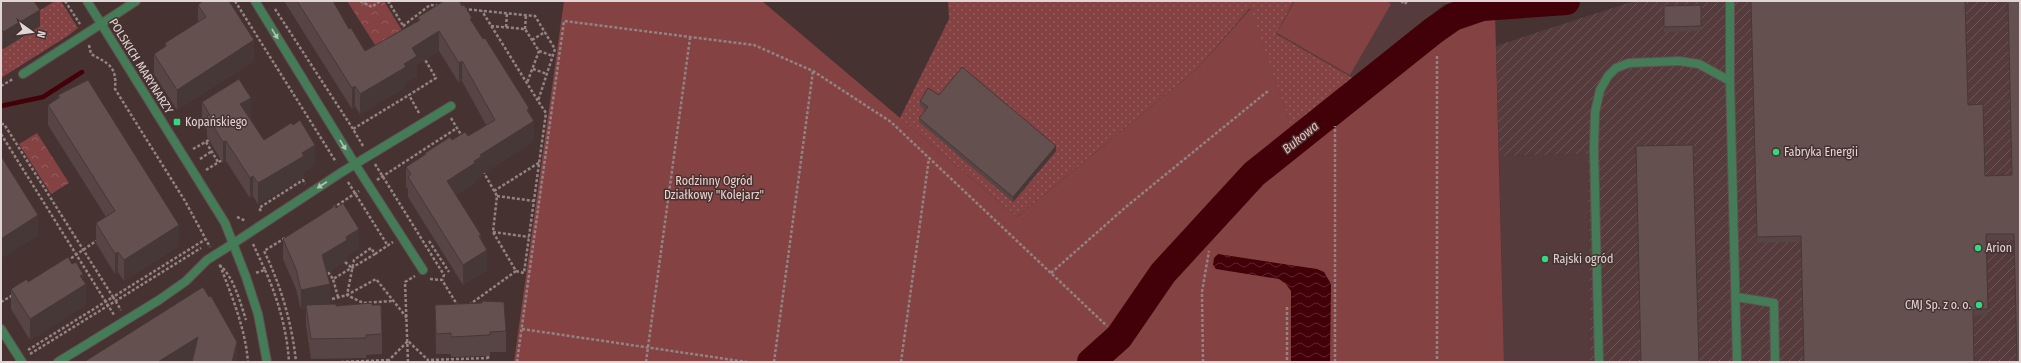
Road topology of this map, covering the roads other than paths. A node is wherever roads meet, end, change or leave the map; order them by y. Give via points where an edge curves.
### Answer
1 (86, 1) edge
2 (136, 1) edge
3 (255, 1) edge
4 (1730, 1) edge
5 (101, 24) junction
6 (22, 74) dead end
7 (1730, 81) junction
8 (448, 107) road end
9 (355, 164) junction
10 (234, 243) junction
11 (424, 274) road end
12 (1736, 297) junction
13 (1, 329) edge
14 (21, 361) edge
15 (58, 362) edge
16 (267, 362) edge
17 (1599, 362) edge
18 (1737, 362) edge
19 (1775, 362) edge

1 - 5 street, POLSKICH MARYNARZY
2 - 5 street
3 -> 9 street
4 - 7 street
5 - 6 street
5 - 10 street, POLSKICH MARYNARZY via 221,216
7 - 12 street
7 - 17 street via 1699,64 1629,63 1612,72 1600,90 1595,112 1594,149
8 - 9 street
9 -> 10 street
9 - 11 street
10 - 15 street via 207,260 186,281
10 - 16 street, POLSKICH MARYNARZY via 258,314
12 - 18 street
12 - 19 street via 1774,303
13 - 14 street

